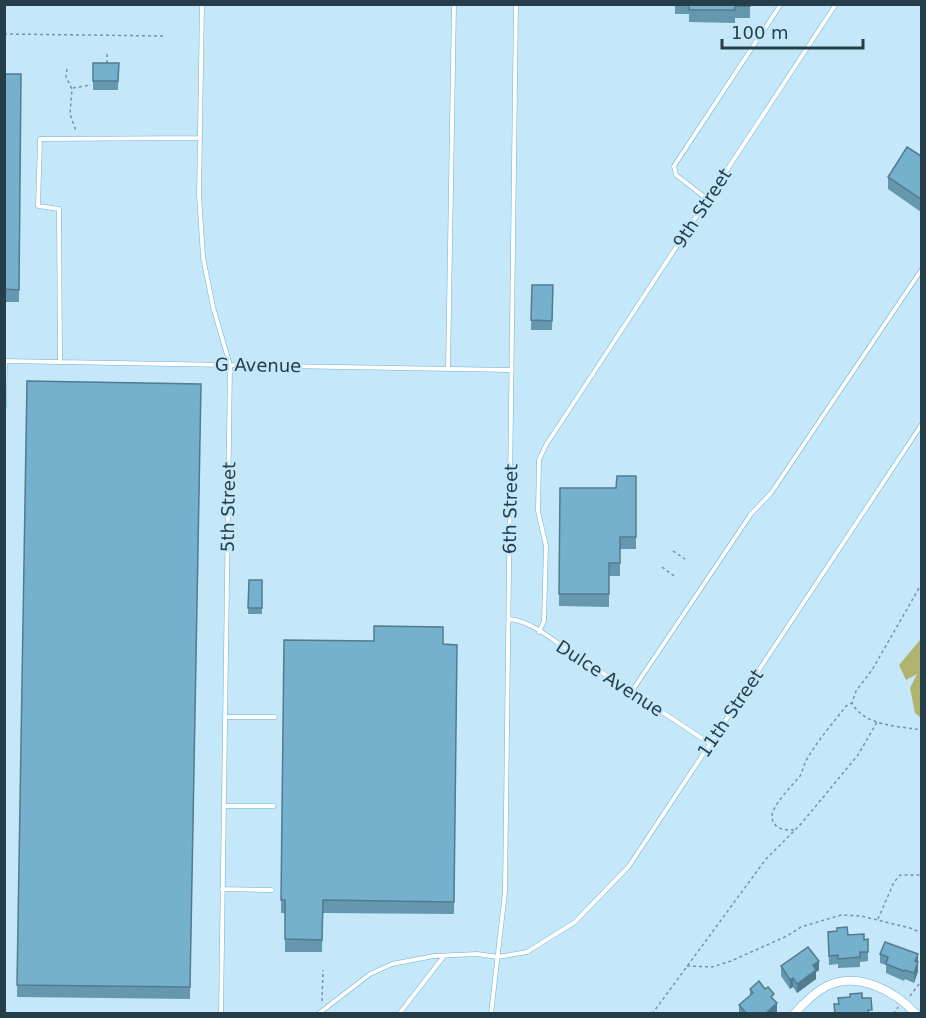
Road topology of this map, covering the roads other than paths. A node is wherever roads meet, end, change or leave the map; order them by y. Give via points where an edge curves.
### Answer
1 (202, 4) edge
2 (454, 4) edge
3 (516, 4) edge
4 (781, 4) edge
5 (836, 4) edge
6 (200, 138) junction
7 (707, 199) junction
8 (921, 269) edge
9 (5, 361) edge
10 (60, 362) junction
11 (230, 365) junction
12 (448, 369) junction
13 (512, 370) junction
14 (4, 407) edge
15 (921, 424) edge
16 (509, 619) junction
17 (539, 632) junction
18 (632, 691) junction
19 (225, 717) junction
20 (275, 717) dead end
21 (709, 743) junction
22 (224, 806) junction
23 (274, 806) dead end
24 (222, 889) junction
25 (272, 890) dead end
26 (444, 955) junction
27 (498, 957) junction
28 (320, 1012) edge
29 (221, 1014) edge
30 (399, 1014) edge
31 (491, 1014) edge
32 (794, 1014) edge
33 (916, 1014) edge

1 - 6 lane, 5th Street
2 - 12 lane
3 - 13 lane, 6th Street
4 - 7 lane via 674,166 676,176
5 - 7 lane, 9th Street
6 - 10 lane via 40,139 38,206 59,208
6 - 11 lane, 5th Street via 202,257
7 - 17 lane, 9th Street via 539,460 538,511 546,546 544,621
8 - 18 lane
9 - 10 lane, G Avenue
9 - 14 lane
10 - 11 lane, G Avenue
11 - 12 lane, G Avenue
11 - 19 lane, 5th Street
12 - 13 lane, G Avenue
13 - 16 lane, 6th Street
15 - 21 lane, 11th Street
16 - 17 lane, Dulce Avenue via 520,620
16 - 27 lane, 6th Street via 506,892
17 - 18 lane, Dulce Avenue
18 - 21 lane, Dulce Avenue
19 - 20 lane
19 - 22 lane, 5th Street
21 - 27 lane, 11th Street via 629,866 575,922 526,952
22 - 23 lane
22 - 24 lane, 5th Street
24 - 25 lane
24 - 29 lane, 5th Street
26 - 27 lane, 11th Street
26 - 28 lane, 11th Street via 381,968
26 - 30 lane
27 - 31 lane, 6th Street
32 - 33 street via 827,986 847,981 872,984 895,994

